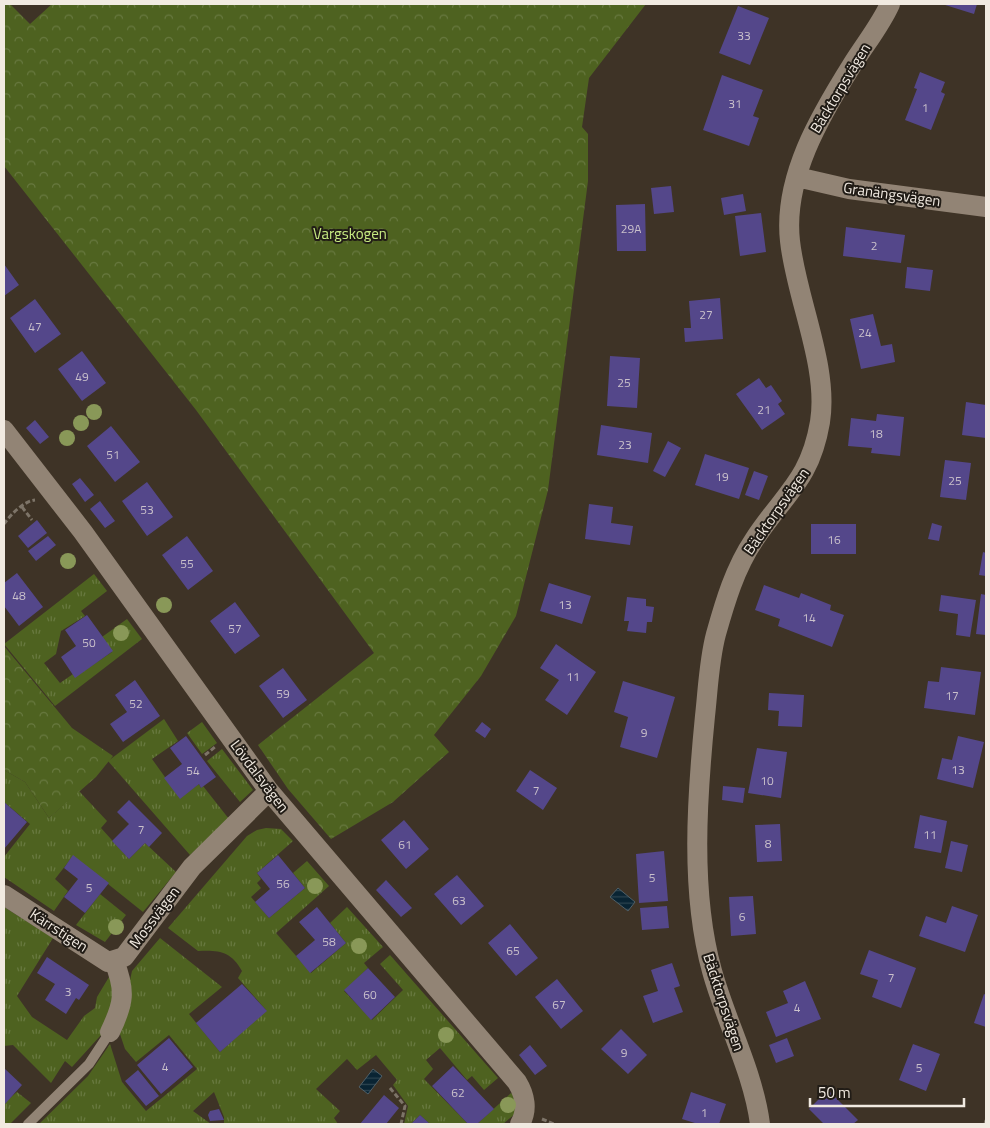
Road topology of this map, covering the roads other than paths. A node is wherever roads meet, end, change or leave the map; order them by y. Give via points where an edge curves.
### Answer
1 (890, 4) edge
2 (797, 177) junction
3 (986, 207) edge
4 (4, 430) edge
5 (269, 791) junction
6 (4, 895) edge
7 (114, 961) junction
8 (110, 1032) joint
9 (522, 1118) edge
10 (28, 1124) edge
11 (760, 1124) edge

1 - 2 street, Bäcktorpsvägen via 825,109 812,134
2 - 3 street, Granängsvägen via 849,189
2 - 11 street, Bäcktorpsvägen via 790,211 790,240 817,367 820,418 810,462 792,492 752,542 728,596 710,665 698,799 700,907 707,950 755,1096
4 - 5 street, Lövdalsvägen via 83,532
5 - 7 street, Mossvägen via 192,866 124,957
5 - 9 street, Lövdalsvägen via 517,1082 523,1092
6 - 7 street, Kärrstigen via 108,962
7 - 8 street via 124,993 120,1013
8 - 10 lane via 89,1064

